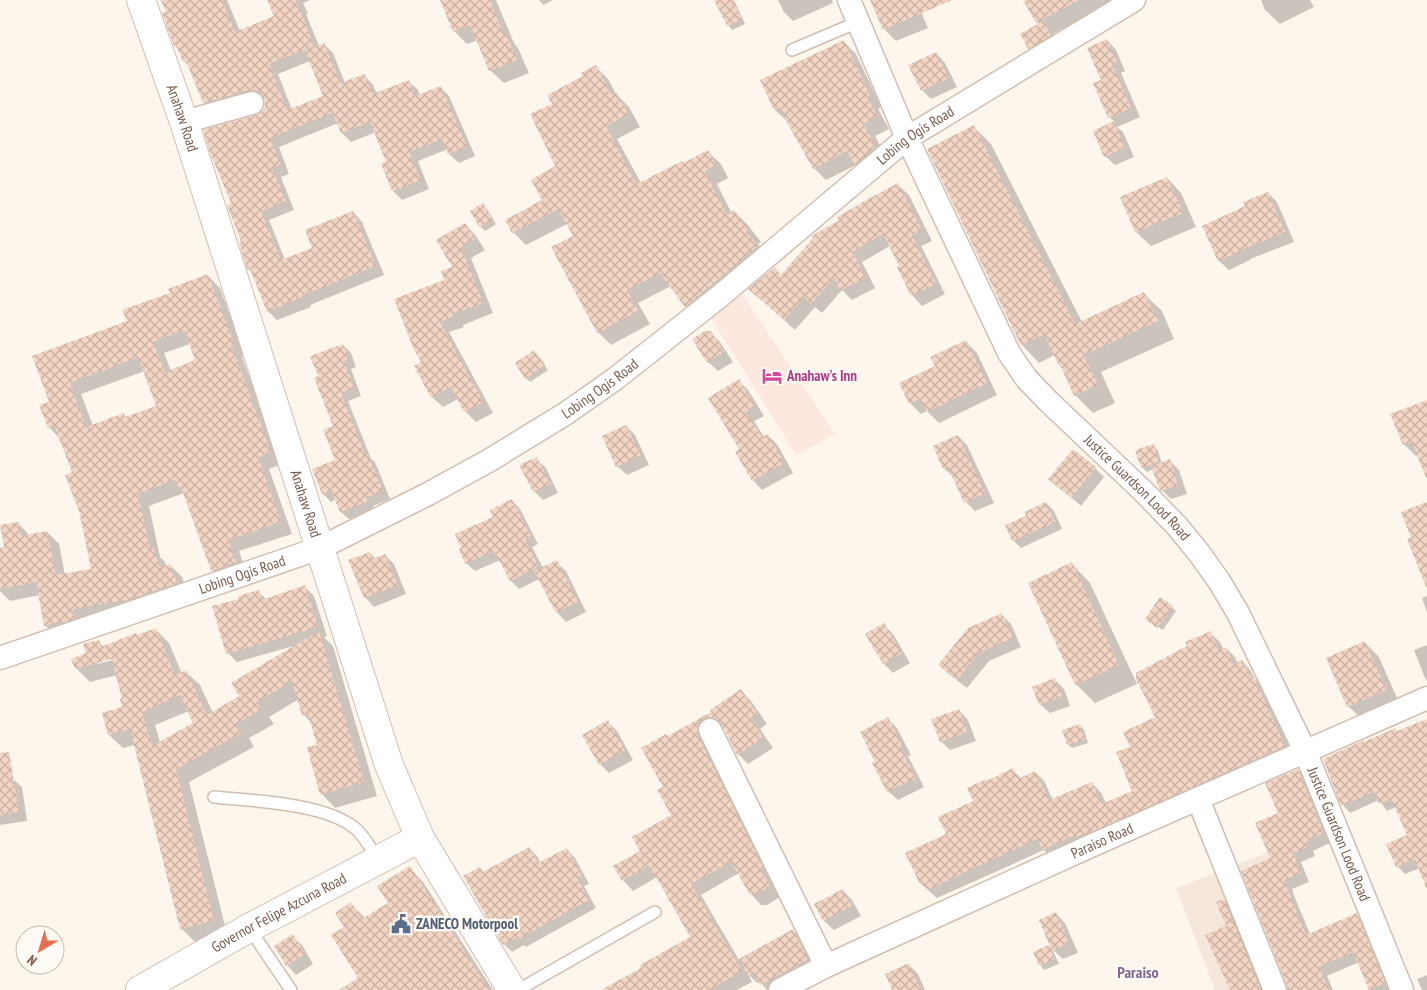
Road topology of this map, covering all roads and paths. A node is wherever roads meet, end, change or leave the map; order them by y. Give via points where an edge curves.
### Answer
1 (141, 0) edge
2 (849, 0) edge
3 (1134, 0) edge
4 (858, 22) junction
5 (792, 50) dead end
6 (252, 103) dead end
7 (184, 122) junction
8 (907, 138) junction
9 (320, 548) junction
10 (0, 658) edge
11 (1427, 698) edge
12 (710, 730) dead end
13 (1305, 751) junction
14 (214, 797) dead end
15 (1198, 798) junction
16 (420, 838) junction
17 (379, 860) junction
18 (655, 912) dead end
19 (249, 928) junction
20 (826, 966) junction
21 (140, 990) edge
22 (291, 990) edge
23 (512, 990) edge
24 (518, 990) edge
25 (780, 990) edge
26 (1275, 990) edge
27 (1402, 990) edge

1 - 7 street, Anahaw Road
2 - 4 street, Justice Guardson Lood Road
3 - 8 street, Lobing Ogis Road
4 - 5 lane
4 - 8 street, Justice Guardson Lood Road
6 - 7 street
7 - 9 street, Anahaw Road
8 - 9 street, Lobing Ogis Road via 720,296 608,384 490,460
8 - 13 street, Justice Guardson Lood Road via 1009,353 1026,378 1048,401 1177,526 1220,581
9 - 10 street, Lobing Ogis Road
9 - 16 street, Anahaw Road via 389,765
11 - 13 street, Paraiso Road
12 - 20 street
13 - 15 street, Paraiso Road
13 - 27 street, Justice Guardson Lood Road
14 - 17 lane via 301,806 324,812 356,829
15 - 20 street, Paraiso Road
15 - 26 street
16 - 17 street, Governor Felipe Azcuna Road
16 - 23 street, Anahaw Road
17 - 19 street, Governor Felipe Azcuna Road
18 - 24 lane
19 - 21 street, Governor Felipe Azcuna Road
19 - 22 lane
20 - 25 street, Paraiso Road

